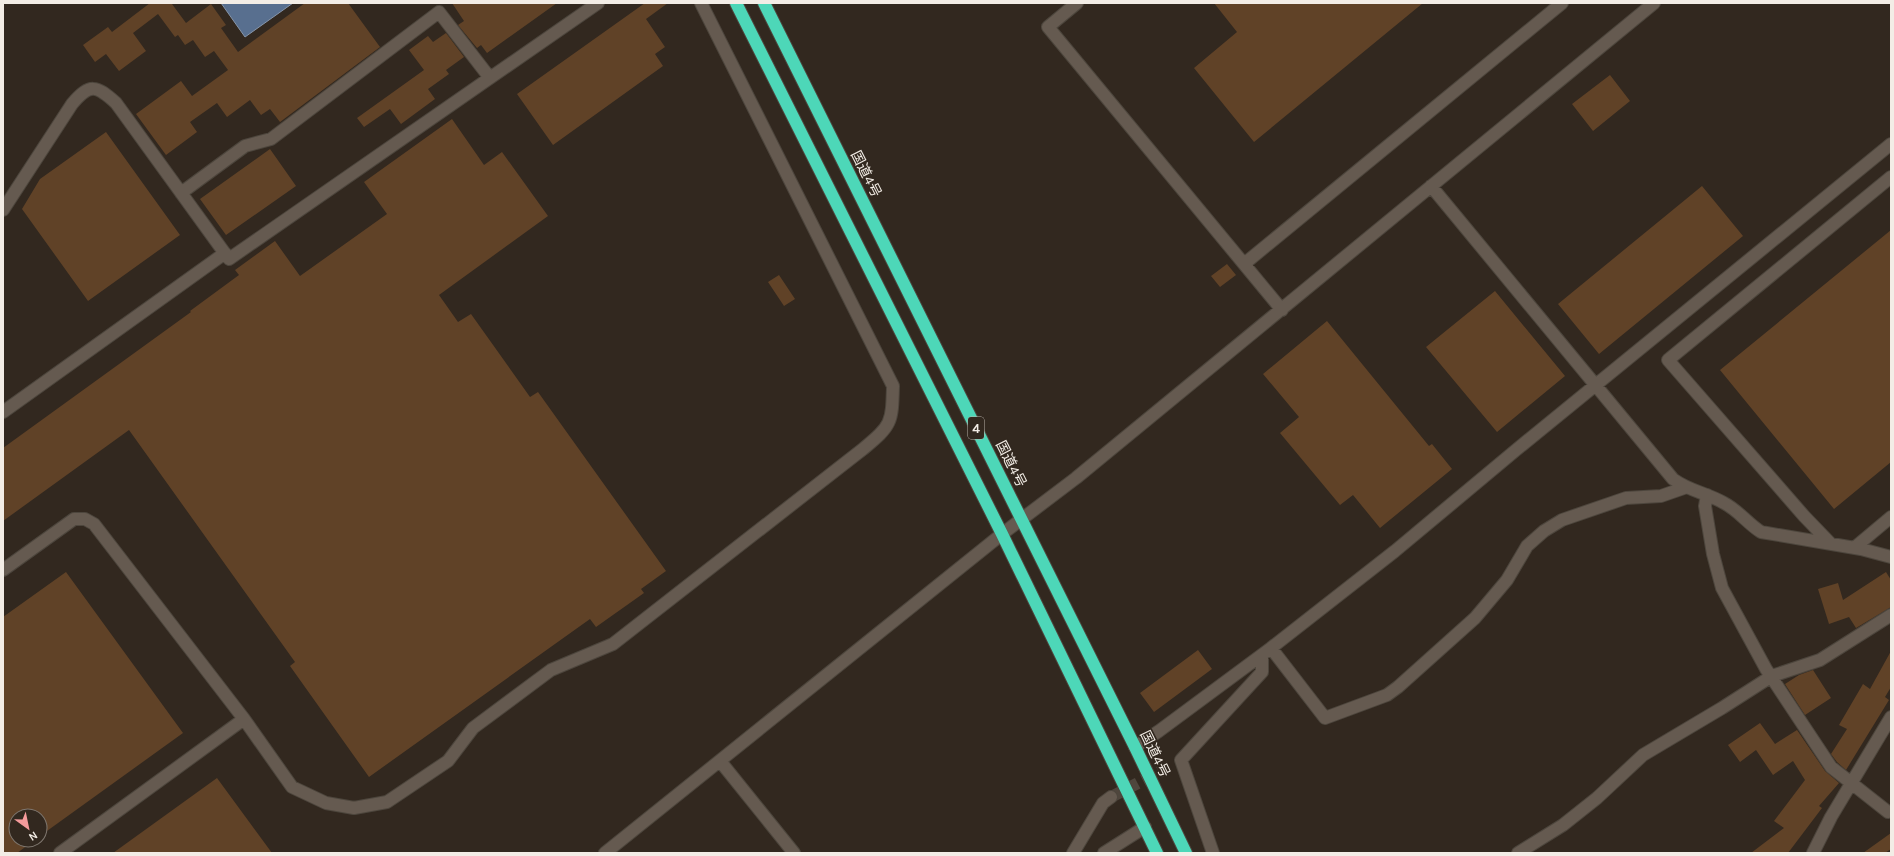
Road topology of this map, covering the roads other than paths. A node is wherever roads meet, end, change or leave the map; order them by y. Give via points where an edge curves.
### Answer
1 (598, 3) edge
2 (701, 3) edge
3 (736, 3) edge
4 (764, 3) edge
5 (1077, 3) edge
6 (1562, 3) edge
7 (1654, 3) edge
8 (490, 78) junction
9 (1891, 144) edge
10 (1891, 177) edge
11 (1431, 186) junction
12 (181, 193) junction
13 (3, 210) edge
14 (225, 253) junction
15 (1244, 264) junction
16 (1282, 310) junction
17 (1595, 386) junction
18 (3, 412) edge
19 (1684, 488) junction
20 (1706, 495) junction
21 (1891, 517) edge
22 (1022, 520) junction
23 (1002, 534) junction
24 (1832, 544) junction
25 (1854, 548) junction
26 (1891, 557) edge
27 (3, 570) edge
28 (1891, 615) edge
29 (1266, 652) junction
30 (1772, 676) junction
31 (1891, 717) edge
32 (244, 719) junction
33 (1135, 746) junction
34 (720, 761) junction
35 (1851, 784) junction
36 (1111, 797) tunnel mouth
37 (1888, 812) dead end
38 (1145, 827) junction
39 (60, 853) edge
40 (605, 853) edge
41 (794, 853) edge
42 (1073, 853) edge
43 (1104, 853) edge
44 (1157, 853) edge
45 (1186, 853) edge
46 (1213, 853) edge
47 (1518, 853) edge
48 (1813, 853) edge

1 - 8 street
2 - 32 street via 893,386 890,422 884,432 613,644 551,670 473,728 448,761 387,802 354,808 341,806 326,803 292,787
3 - 23 highway, 4
4 - 22 highway, 国道4号 / 4
5 - 15 street via 1048,27
6 - 15 street
7 - 11 street
8 - 12 street via 440,12 270,139 245,146
8 - 14 street via 229,259
9 - 17 street
10 - 24 street via 1668,360 1804,516
11 - 16 street
11 - 17 street
12 - 13 street via 116,103 95,88 86,90 72,104
12 - 14 street
14 - 18 street
15 - 16 street
16 - 22 street
17 - 19 street via 1673,479
17 - 29 street via 1395,552
19 - 20 street
19 - 29 street via 1661,496 1626,498 1562,520 1544,531 1527,546 1507,580 1475,618 1398,687 1373,700 1325,718
20 - 24 street via 1726,504 1761,532
20 - 30 street via 1705,506 1713,554 1722,588
21 - 25 street
22 - 23 street
22 - 33 highway, 国道4号 / 4
23 - 34 street
23 - 38 highway, 4
24 - 25 street
25 - 26 street
27 - 32 street via 74,519 85,519 94,524
28 - 30 street via 1820,660
29 - 33 street
29 - 46 street via 1262,672 1176,763
30 - 35 street via 1831,767
30 - 47 street via 1642,755 1598,798 1569,821
31 - 35 street
32 - 39 street
33 - 45 highway, 国道4号 / 4
34 - 40 street
34 - 41 street
35 - 37 street
35 - 48 street
36 - 42 street via 1103,803
38 - 43 street
38 - 44 highway, 4

